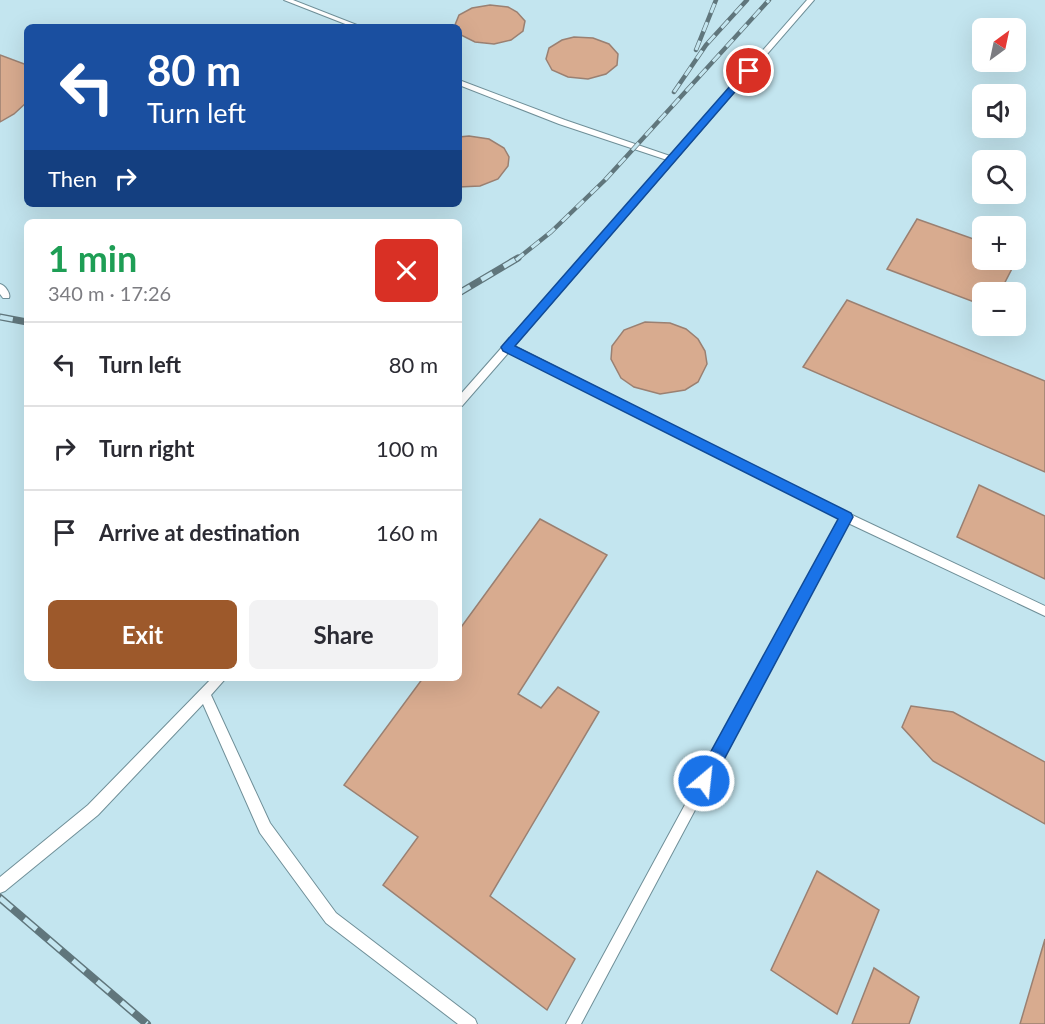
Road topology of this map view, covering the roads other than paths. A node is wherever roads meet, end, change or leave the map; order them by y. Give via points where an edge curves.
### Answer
1 (287, 0) edge
2 (811, 0) edge
3 (351, 24) edge
4 (462, 83) edge
5 (671, 159) junction
6 (0, 287) edge
7 (6, 296) dead end
8 (507, 347) junction
9 (462, 400) edge
10 (846, 517) junction
11 (1045, 612) edge
12 (218, 681) edge
13 (206, 695) junction
14 (0, 886) edge
15 (470, 1024) edge
16 (573, 1024) edge

1 - 3 lane
2 - 5 lane
4 - 5 lane
5 - 8 lane
6 - 7 lane
8 - 9 lane
8 - 10 lane
10 - 11 lane
10 - 16 lane
12 - 13 lane
13 - 14 lane via 93,810
13 - 15 lane via 265,828 332,918

